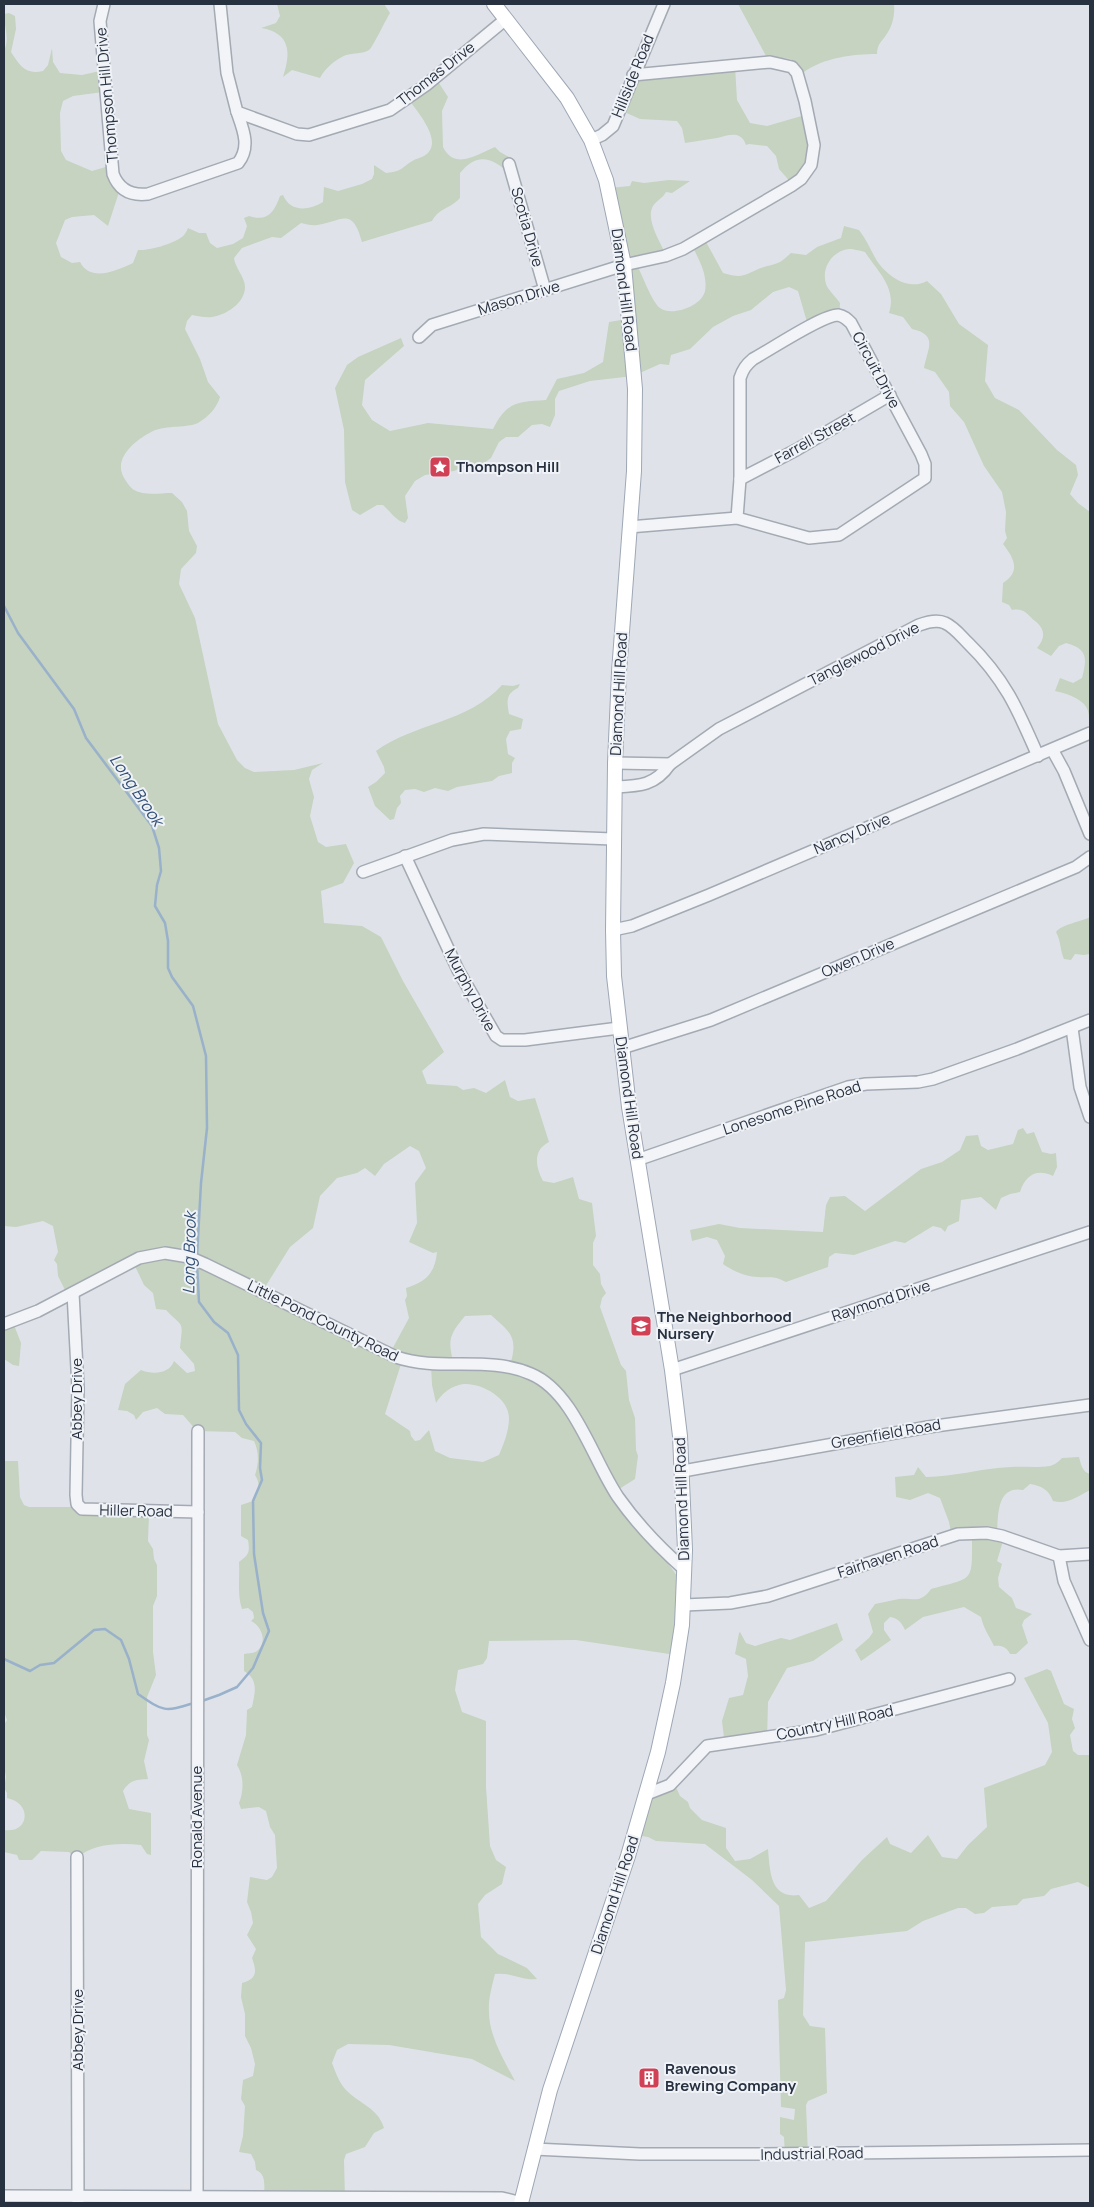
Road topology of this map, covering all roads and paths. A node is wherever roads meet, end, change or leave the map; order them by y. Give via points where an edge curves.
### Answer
1 (104, 4) edge
2 (220, 4) edge
3 (494, 4) edge
4 (664, 4) edge
5 (506, 19) junction
6 (633, 75) junction
7 (237, 112) junction
8 (591, 140) junction
9 (509, 164) dead end
10 (624, 266) junction
11 (545, 290) junction
12 (419, 337) dead end
13 (890, 395) junction
14 (740, 479) junction
15 (737, 518) junction
16 (629, 527) junction
17 (1090, 733) edge
18 (1053, 751) junction
19 (1038, 756) junction
20 (615, 763) junction
21 (670, 764) junction
22 (614, 788) junction
23 (1090, 834) edge
24 (613, 838) junction
25 (405, 856) junction
26 (1090, 857) edge
27 (363, 872) dead end
28 (613, 930) junction
29 (1090, 1020) edge
30 (619, 1028) junction
31 (1072, 1028) junction
32 (622, 1048) junction
33 (1090, 1116) edge
34 (637, 1160) junction
35 (1090, 1232) edge
36 (73, 1293) junction
37 (4, 1324) edge
38 (672, 1370) junction
39 (1090, 1405) edge
40 (198, 1431) dead end
41 (683, 1471) junction
42 (77, 1504) joint
43 (198, 1512) junction
44 (1090, 1554) edge
45 (1059, 1556) junction
46 (685, 1570) junction
47 (684, 1604) junction
48 (1090, 1640) edge
49 (1009, 1679) dead end
50 (647, 1794) junction
51 (77, 1857) dead end
52 (534, 2150) junction
53 (1090, 2150) edge
54 (4, 2196) edge
55 (78, 2199) edge
56 (197, 2199) edge
57 (522, 2203) edge

1 - 7 street, Thompson Hill Drive via 100,21 113,174 121,188 133,194 148,194 238,163 245,142
2 - 7 street via 227,73
3 - 5 main road, Diamond Hill Road
4 - 6 street, Hillside Road
5 - 7 street, Thomas Drive via 426,85 390,110 309,135 297,134
5 - 8 main road, Diamond Hill Road via 567,98
6 - 8 street, Hillside Road via 613,126
6 - 10 street, Mason Drive via 770,62 792,67 797,73 805,101 814,155 801,179 682,249
8 - 10 main road, Diamond Hill Road via 610,194
9 - 11 street, Scotia Drive
10 - 11 street, Mason Drive
10 - 16 main road, Diamond Hill Road via 635,390 634,471
11 - 12 street, Mason Drive via 432,325
13 - 14 street, Farrell Street
13 - 14 street, Circuit Drive via 851,323 836,315 820,321 753,359 742,371
13 - 15 street, Circuit Drive via 926,464 925,478 839,535 809,538
14 - 15 street, Circuit Drive
15 - 16 street, Circuit Drive
16 - 20 main road, Diamond Hill Road
17 - 18 street, Nancy Drive
18 - 19 street, Nancy Drive
18 - 23 street
19 - 21 street, Tanglewood Drive via 998,676 954,629 936,621 919,625 734,721
19 - 28 street, Nancy Drive via 700,899 632,926
20 - 21 street
20 - 22 main road, Diamond Hill Road
21 - 22 street, Tanglewood Drive via 663,774 645,784
22 - 24 main road, Diamond Hill Road
24 - 25 street via 484,834 452,840
24 - 28 main road, Diamond Hill Road
25 - 27 street
25 - 30 street, Murphy Drive via 458,970 496,1036 502,1040 525,1040
26 - 32 street, Owen Drive via 1076,867 711,1020
28 - 30 main road, Diamond Hill Road
29 - 31 street, Lonesome Pine Road
30 - 32 main road, Diamond Hill Road
31 - 33 street via 1080,1086
31 - 34 street, Lonesome Pine Road via 949,1074 918,1082 848,1088
32 - 34 main road, Diamond Hill Road
34 - 38 main road, Diamond Hill Road
35 - 38 street, Raymond Drive
36 - 37 street, Little Pond County Road
36 - 42 street, Abbey Drive via 78,1388
36 - 46 street, Little Pond County Road via 139,1258 153,1254 177,1254 205,1264 396,1357 421,1364 504,1366 538,1377 559,1395 569,1409 618,1496 662,1550
38 - 41 main road, Diamond Hill Road
39 - 41 street, Greenfield Road via 928,1427
40 - 43 street, Ronald Avenue
41 - 46 main road, Diamond Hill Road
42 - 43 street, Hiller Road via 87,1510
43 - 56 street, Ronald Avenue
44 - 45 street, Fairhaven Road
45 - 47 street, Fairhaven Road via 1002,1536 958,1534 768,1596 730,1603
45 - 48 street via 1064,1581
46 - 47 main road, Diamond Hill Road
47 - 50 main road, Diamond Hill Road via 674,1683
49 - 50 street, Country Hill Road via 816,1730 707,1746 670,1785
50 - 52 main road, Diamond Hill Road via 557,2069
51 - 55 street, Abbey Drive
52 - 53 street, Industrial Road via 640,2154
52 - 57 main road, Diamond Hill Road
54 - 55 street
55 - 56 street
56 - 57 street via 502,2198

